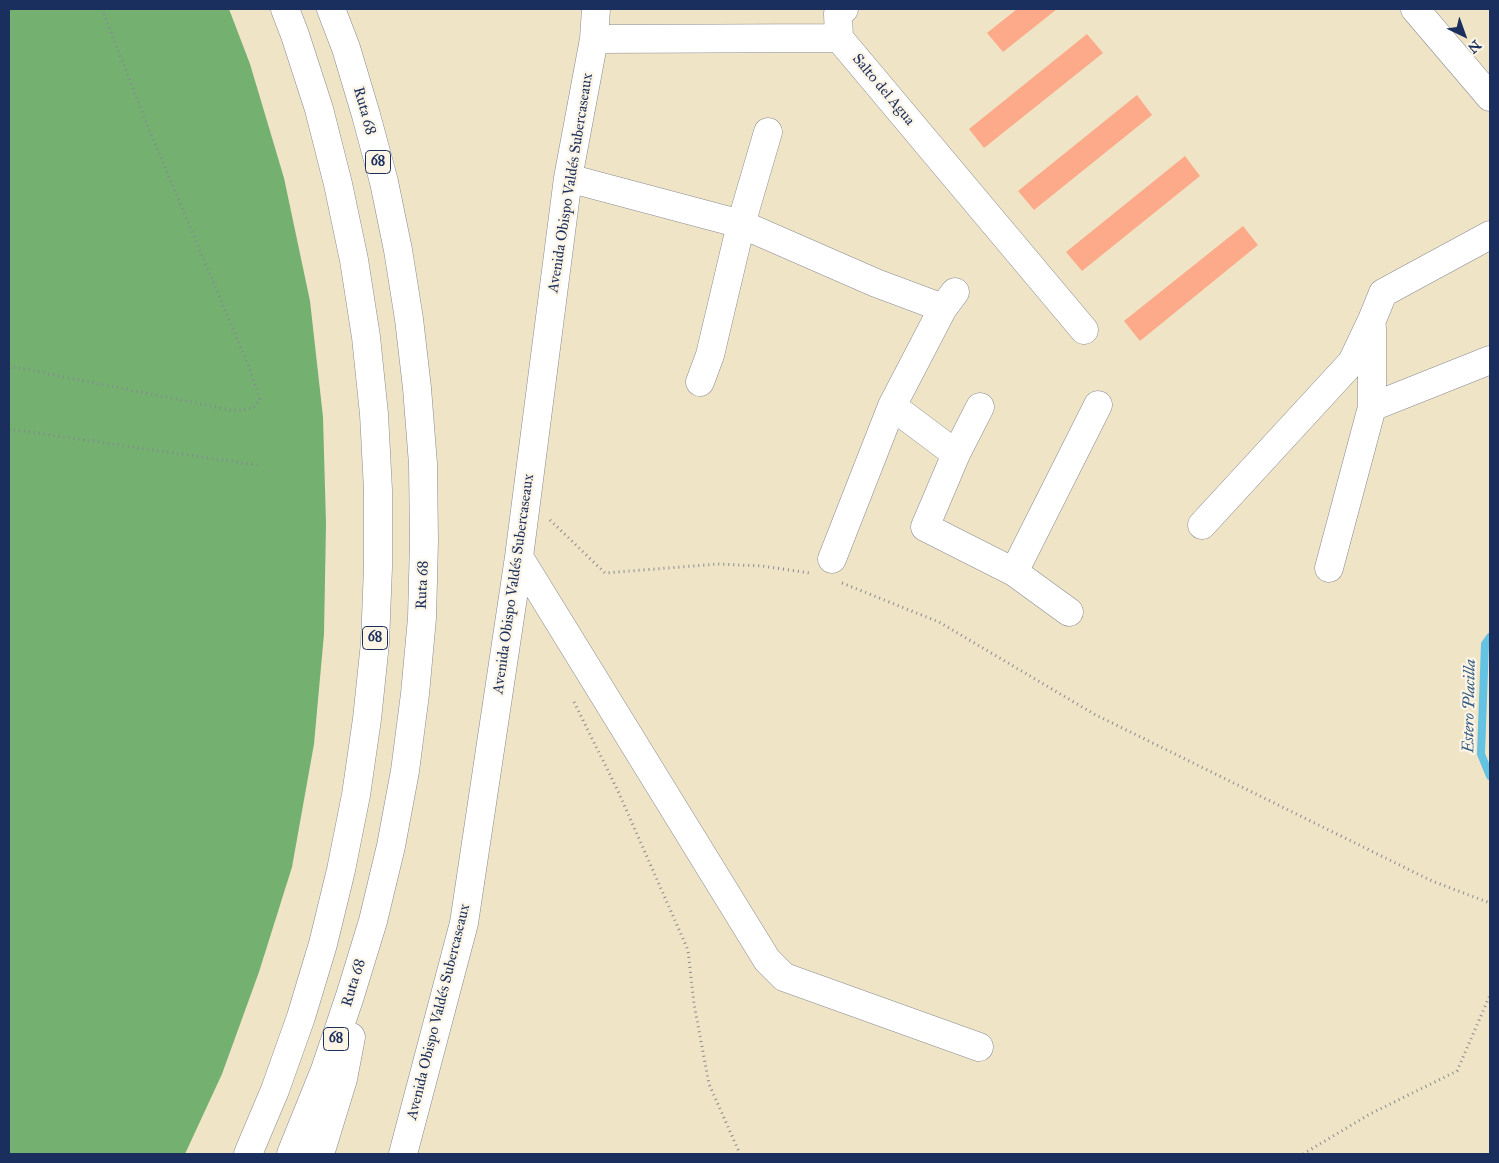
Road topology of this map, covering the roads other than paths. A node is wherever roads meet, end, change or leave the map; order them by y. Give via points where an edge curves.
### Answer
1 (286, 9) edge
2 (332, 9) edge
3 (596, 9) edge
4 (844, 9) edge
5 (1415, 9) edge
6 (838, 38) junction
7 (594, 39) junction
8 (1490, 97) edge
9 (768, 132) dead end
10 (568, 178) junction
11 (741, 224) junction
12 (1490, 235) edge
13 (1372, 320) junction
14 (1084, 330) dead end
15 (1490, 360) edge
16 (700, 382) dead end
17 (1098, 405) dead end
18 (892, 406) junction
19 (980, 407) dead end
20 (1372, 407) junction
21 (956, 454) junction
22 (1202, 525) dead end
23 (519, 557) junction
24 (1329, 568) dead end
25 (828, 572) road end
26 (1014, 572) junction
27 (1069, 612) dead end
28 (373, 921) junction
29 (979, 1048) dead end
30 (248, 1154) edge
31 (292, 1154) edge
32 (320, 1154) edge
33 (403, 1154) edge

1 - 30 main road, 68 via 319,109 354,260 374,414 378,567 368,719 341,870 301,1017
2 - 28 main road, Ruta 68 / 68 via 366,115 398,250 409,319 423,464 422,608 415,694 405,770
3 - 7 main road, Avenida Obispo Valdés Subercaseaux
4 - 6 main road via 838,14
5 - 8 main road
6 - 7 main road
6 - 14 main road, Salto del Agua
7 - 10 main road, Avenida Obispo Valdés Subercaseaux
9 - 11 main road
10 - 11 main road
10 - 23 main road, Avenida Obispo Valdés Subercaseaux
11 - 16 main road via 710,355
11 - 18 main road via 876,283 949,300
12 - 13 main road via 1383,293
13 - 20 main road
13 - 22 main road via 1352,362
15 - 20 main road
17 - 26 main road
18 - 21 main road
18 - 25 main road
19 - 21 main road
20 - 24 main road
21 - 26 main road via 925,527
23 - 29 main road via 767,960 784,977
23 - 33 main road, Avenida Obispo Valdés Subercaseaux via 464,923
26 - 27 main road
28 - 31 main road, Ruta 68 / 68 via 325,1070
28 - 32 main road via 343,1079

